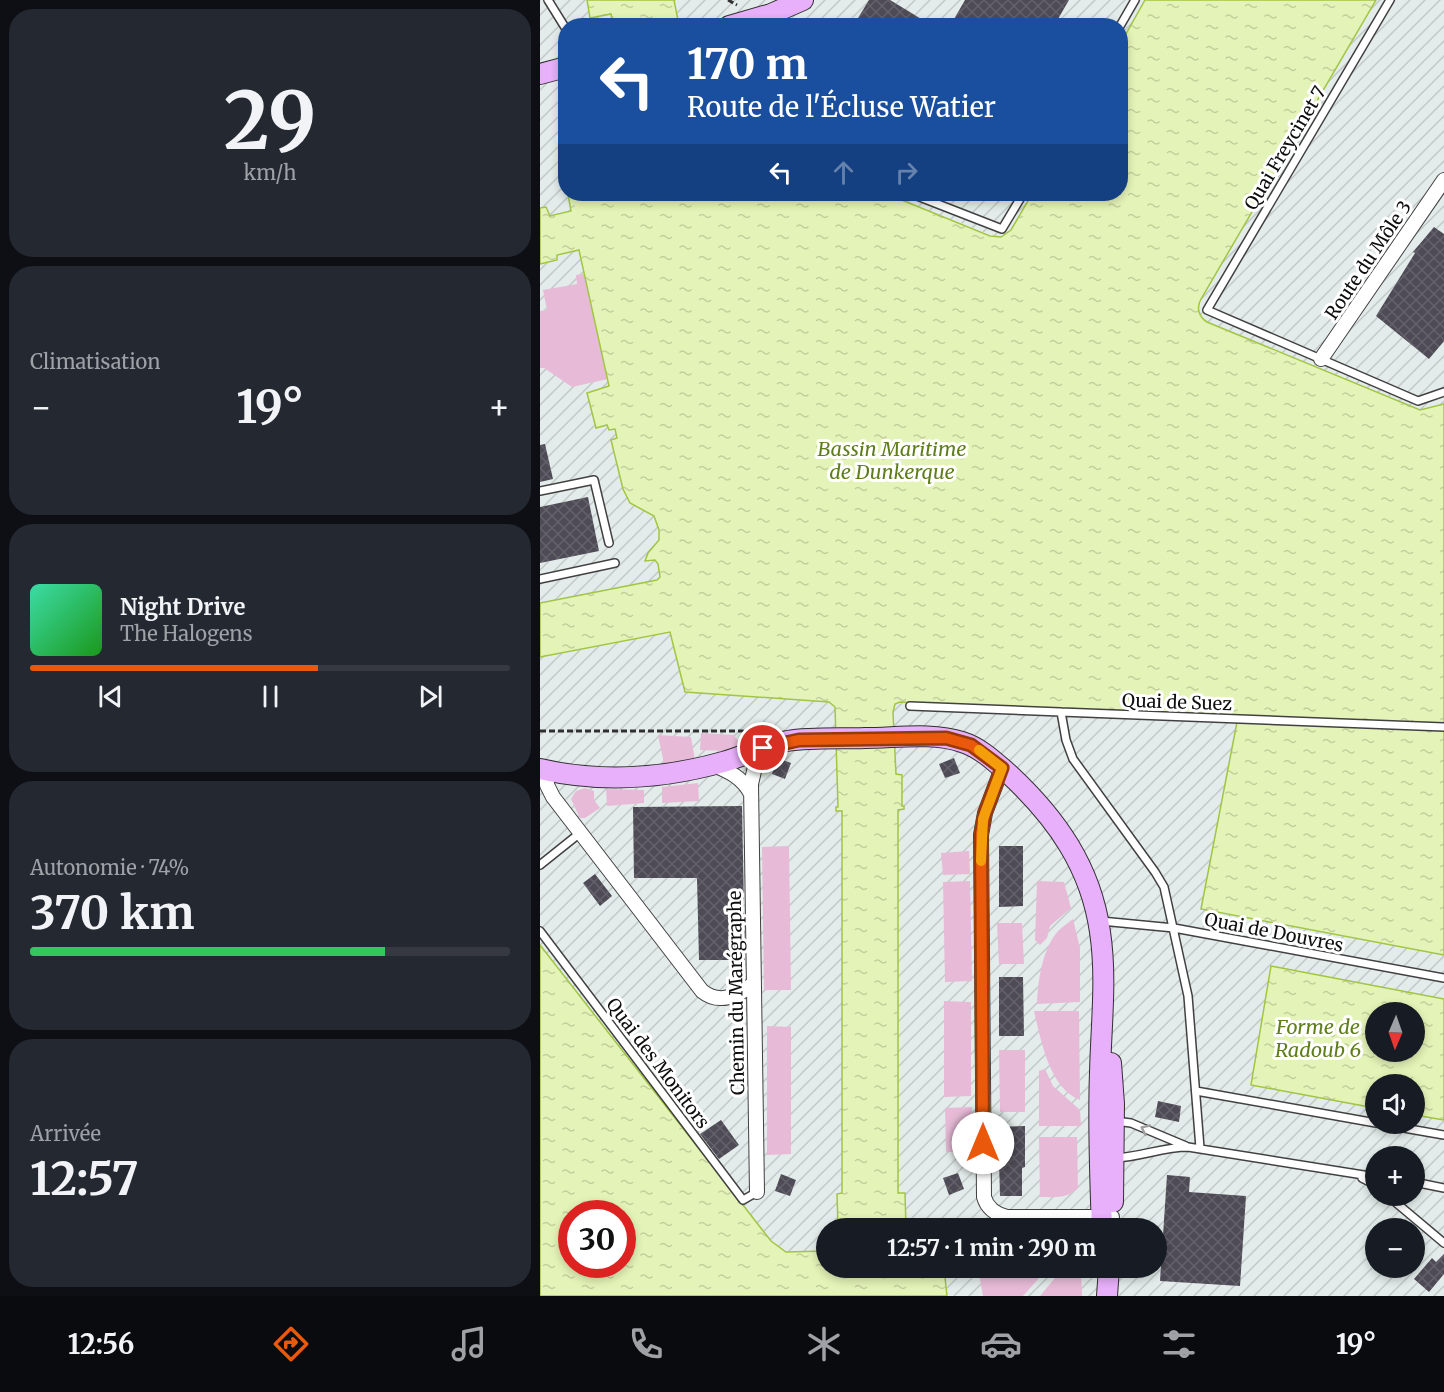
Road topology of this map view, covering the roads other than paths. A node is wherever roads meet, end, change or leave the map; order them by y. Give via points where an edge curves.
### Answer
1 (548, 0) edge
2 (803, 0) edge
3 (1135, 0) edge
4 (1390, 0) edge
5 (559, 18) edge
6 (757, 18) edge
7 (1125, 18) edge
8 (558, 69) edge
9 (540, 74) edge
10 (1444, 180) edge
11 (930, 201) edge
12 (1019, 201) edge
13 (1321, 359) junction
14 (1444, 393) edge
15 (540, 491) edge
16 (609, 543) dead end
17 (615, 563) dead end
18 (540, 579) edge
19 (910, 706) dead end
20 (1060, 712) junction
21 (1444, 727) edge
22 (772, 745) junction
23 (713, 765) junction
24 (1002, 768) junction
25 (544, 770) edge
26 (751, 794) junction
27 (580, 833) junction
28 (540, 865) edge
29 (1098, 920) junction
30 (1174, 928) junction
31 (540, 930) edge
32 (1444, 978) edge
33 (754, 983) junction
34 (1196, 1091) junction
35 (1107, 1120) junction
36 (1365, 1121) edge
37 (1425, 1132) edge
38 (1444, 1135) edge
39 (1188, 1147) junction
40 (1200, 1149) junction
41 (1107, 1158) junction
42 (1357, 1175) junction
43 (1365, 1176) edge
44 (1365, 1179) edge
45 (1425, 1184) edge
46 (1444, 1188) edge
47 (757, 1192) joint
48 (1400, 1206) edge
49 (1024, 1218) edge
50 (1107, 1218) edge
51 (1444, 1243) edge
52 (1104, 1278) edge
53 (1108, 1278) edge
54 (1106, 1296) edge

1 - 5 lane
2 - 6 street
3 - 7 lane
4 - 13 lane, Quai Freycinet 7 via 1206,310
8 - 9 street
10 - 13 street, Route du Môle 3
11 - 12 lane via 1002,229
13 - 14 lane via 1419,401
15 - 16 lane via 594,480
17 - 18 lane
19 - 20 lane, Quai de Suez
20 - 21 lane, Quai de Suez
20 - 30 lane via 1072,759 1160,879
22 - 23 street
22 - 24 street via 828,739 946,738 979,750
22 - 26 street, Chemin du Marégraphe via 755,766
23 - 25 street via 632,778
23 - 26 street via 741,779
24 - 29 street via 1042,808 1070,844 1087,879
24 - 49 street via 981,834 984,1197 994,1212
25 - 27 street via 553,797
26 - 33 street, Chemin du Marégraphe
27 - 28 lane
27 - 33 street via 702,990 715,998 728,998
29 - 30 lane, Quai de Douvres
29 - 35 street via 1102,1001 1112,1080
30 - 32 lane, Quai de Douvres
30 - 34 lane via 1188,996
31 - 47 lane, Quai des Monitors via 743,1200
33 - 47 street, Chemin du Marégraphe
34 - 36 lane
34 - 40 lane
39 -> 35 lane via 1135,1124
35 - 41 street
37 - 38 lane
39 - 40 lane
39 - 41 lane
40 - 42 lane
41 - 50 street
42 - 43 lane
42 - 44 lane
45 - 46 lane
48 - 51 lane
52 - 54 street
53 - 54 street

